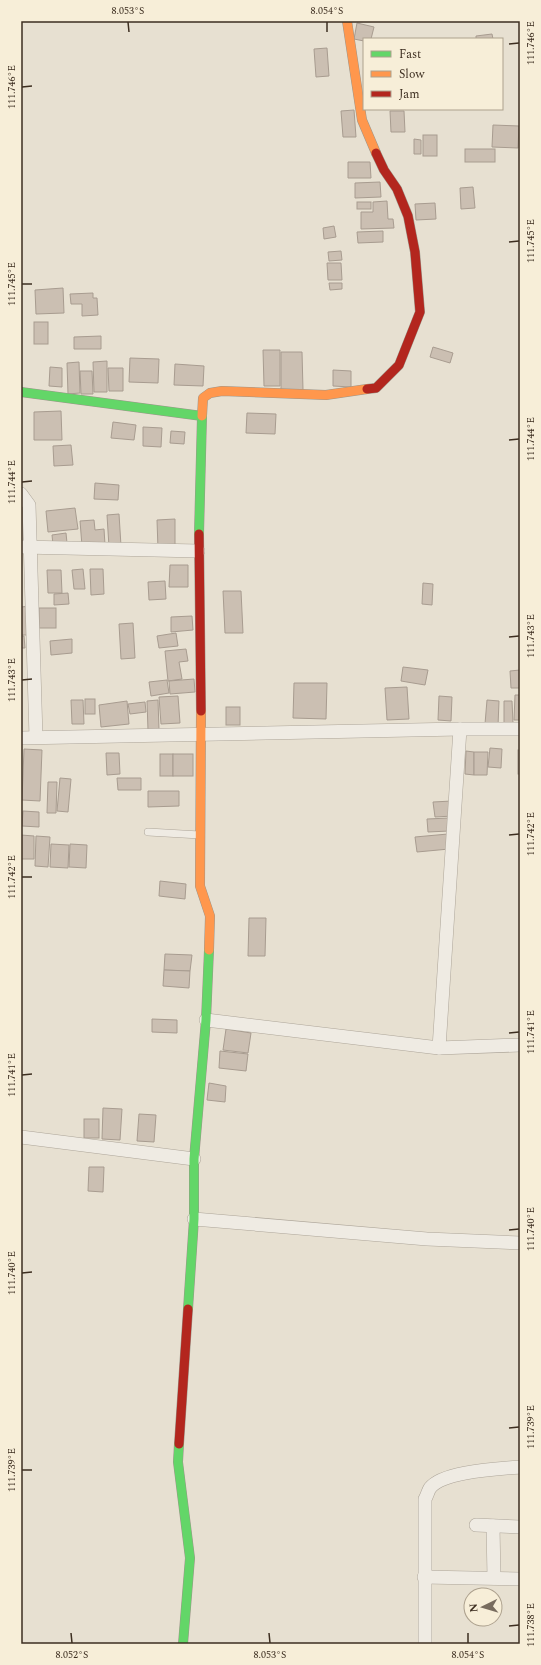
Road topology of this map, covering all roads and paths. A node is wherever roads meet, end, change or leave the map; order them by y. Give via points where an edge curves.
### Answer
1 (347, 21) edge
2 (21, 392) edge
3 (202, 416) junction
4 (21, 494) edge
5 (26, 547) edge
6 (198, 551) junction
7 (460, 729) junction
8 (520, 729) edge
9 (201, 735) junction
10 (36, 737) junction
11 (21, 738) edge
12 (148, 832) dead end
13 (201, 835) junction
14 (206, 1020) junction
15 (520, 1045) edge
16 (439, 1048) junction
17 (21, 1137) edge
18 (194, 1159) junction
19 (194, 1219) junction
20 (520, 1243) edge
21 (520, 1467) edge
22 (476, 1525) dead end
23 (493, 1526) junction
24 (520, 1527) edge
25 (424, 1577) junction
26 (494, 1578) junction
27 (520, 1579) edge
28 (183, 1644) edge
29 (425, 1644) edge

1 - 3 street via 362,120 408,216 415,252 420,312 400,365 376,388 326,395 222,391 210,393 203,398
2 - 3 street
3 - 6 street
4 - 5 street via 29,505
5 - 6 street
5 - 10 street
6 - 9 street
7 - 8 street
7 - 9 street
7 - 16 street
9 - 10 street
9 - 13 street
10 - 11 street
12 - 13 lane
13 - 14 street via 201,892 210,916
14 - 16 street
14 - 18 street
15 - 16 street
17 - 18 street
18 - 19 street
19 - 20 street via 427,1239
19 - 28 street via 178,1462 190,1558
21 - 25 street via 463,1474 441,1480 431,1488 425,1499
22 - 23 street
23 - 24 street
23 - 26 street
25 - 26 street
25 - 29 street
26 - 27 street

